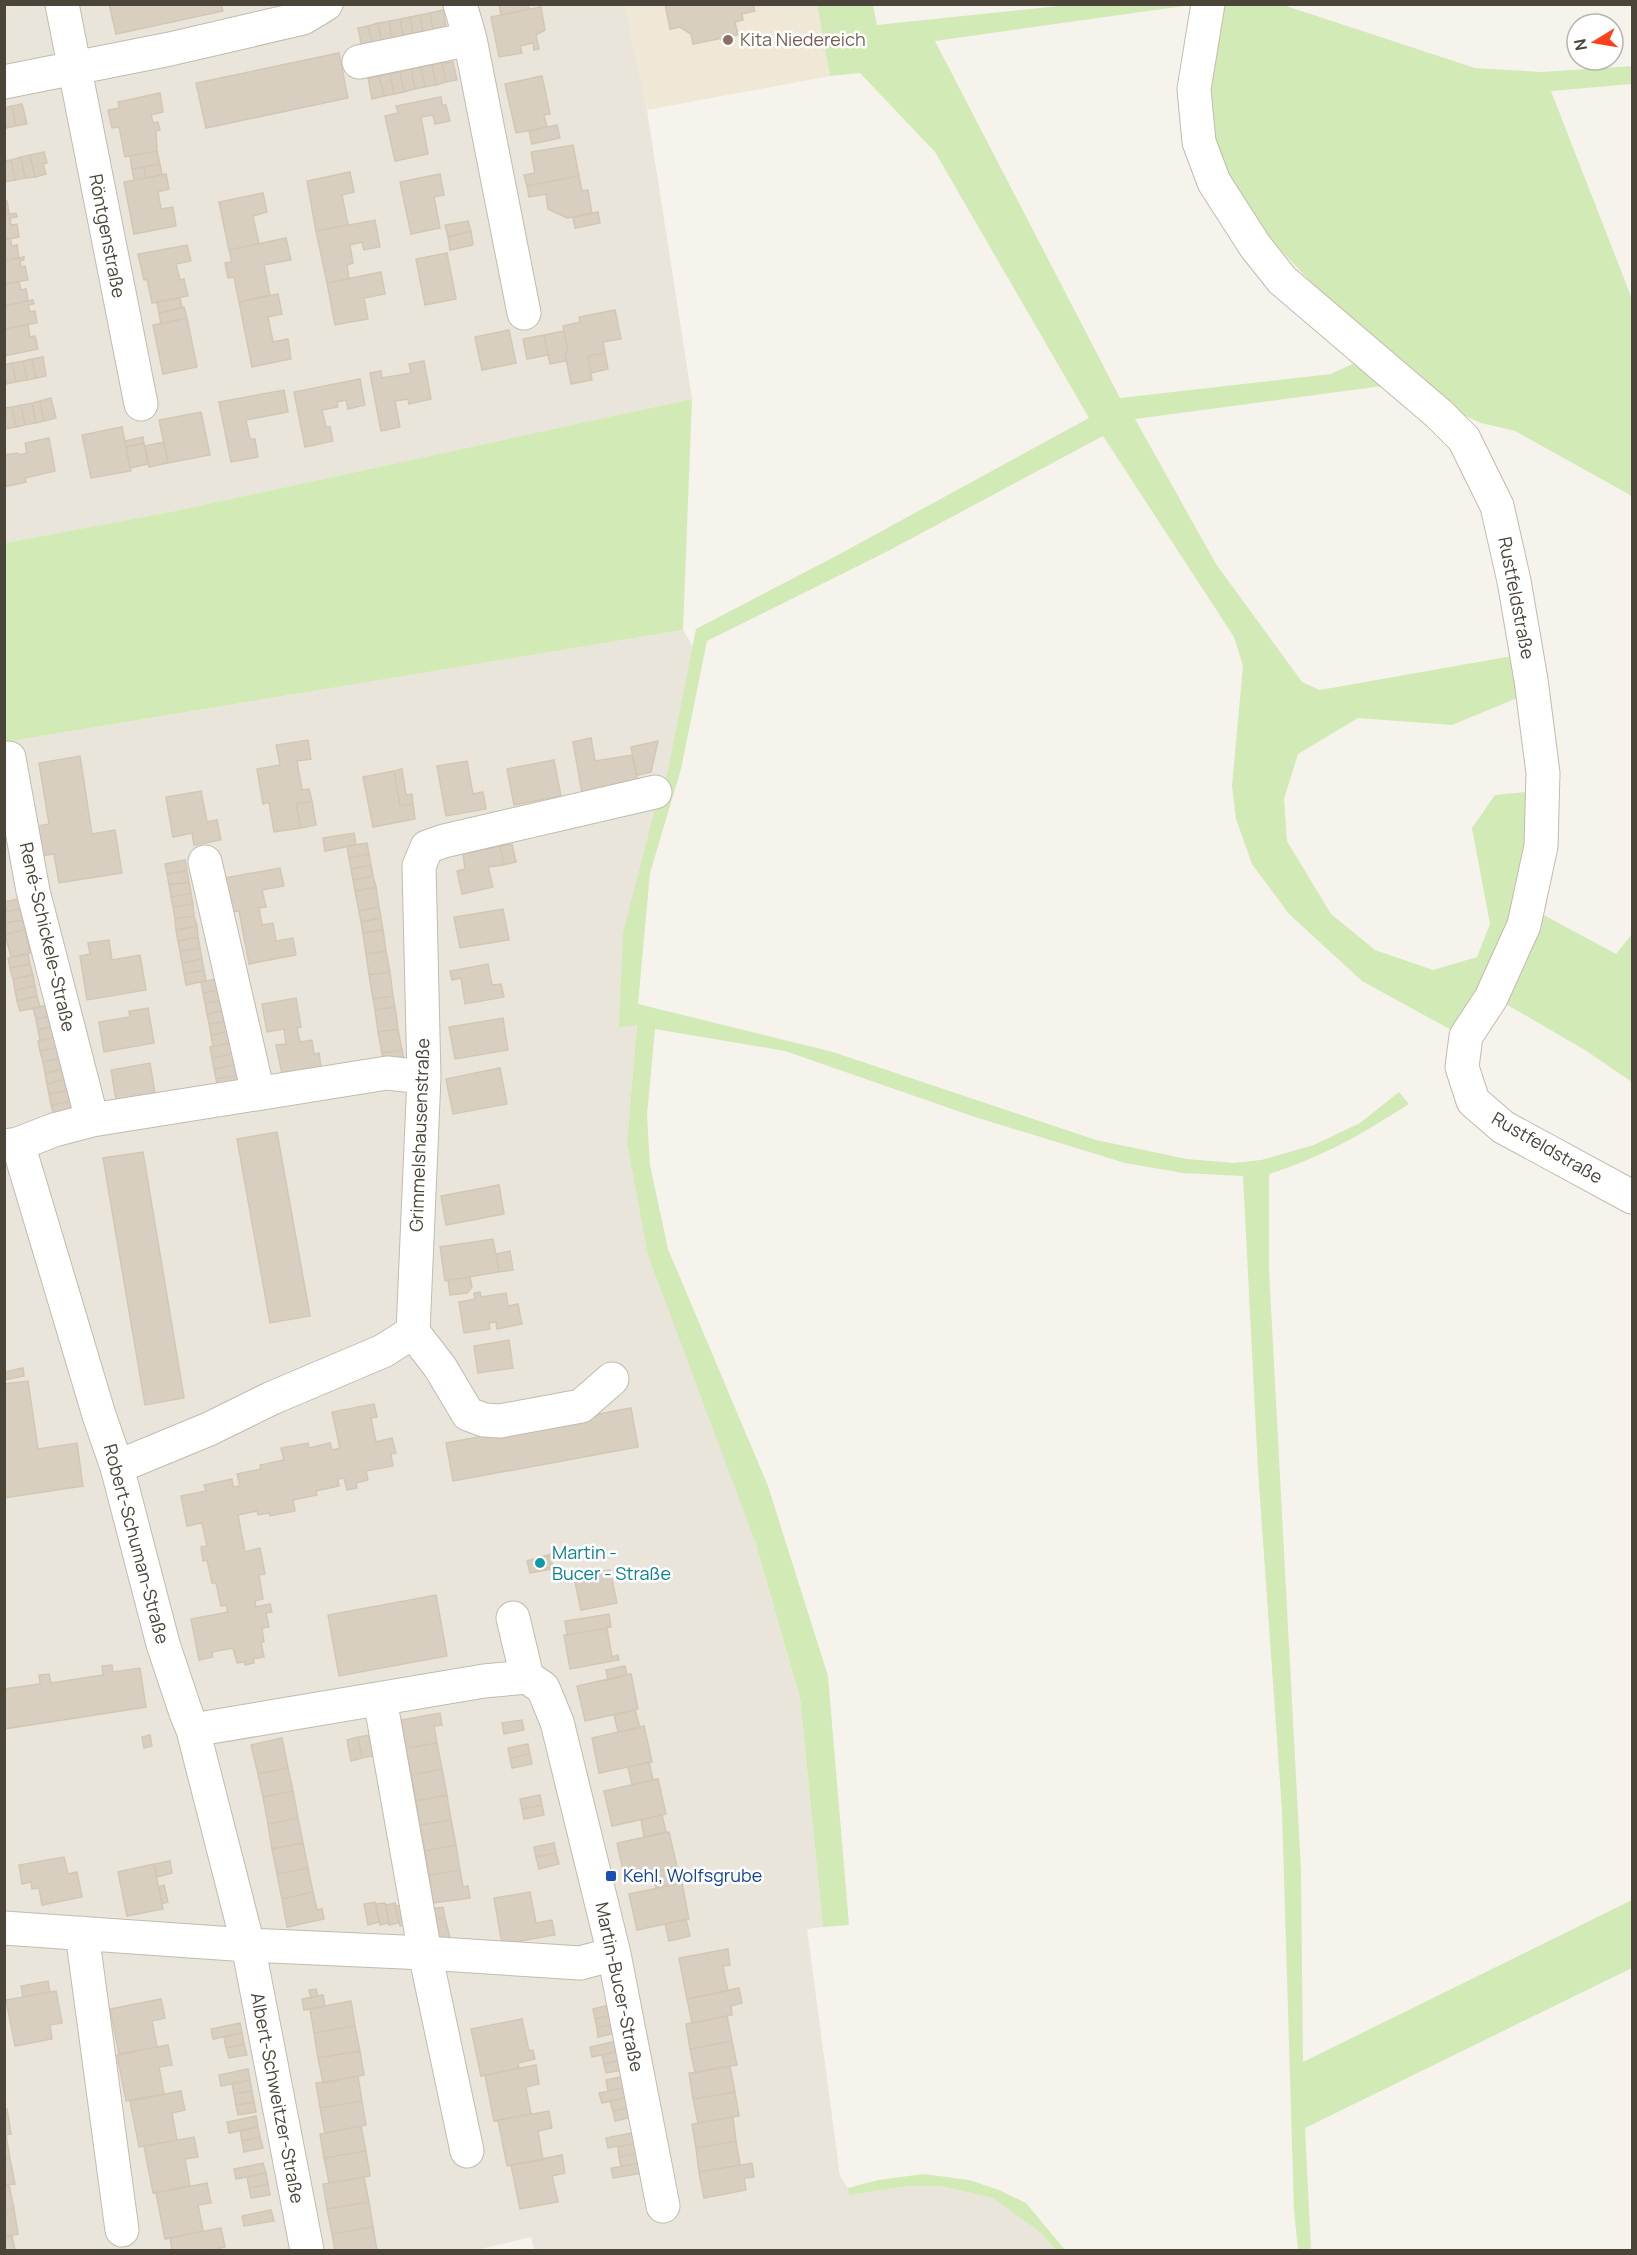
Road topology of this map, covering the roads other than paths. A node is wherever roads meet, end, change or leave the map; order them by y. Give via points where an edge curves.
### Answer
1 (62, 4) edge
2 (327, 4) edge
3 (459, 4) edge
4 (1208, 4) edge
5 (470, 39) junction
6 (359, 62) dead end
7 (73, 67) junction
8 (4, 82) edge
9 (524, 313) dead end
10 (141, 404) dead end
11 (4, 758) edge
12 (655, 792) dead end
13 (205, 862) dead end
14 (19, 893) edge
15 (424, 1077) junction
16 (258, 1093) junction
17 (92, 1120) junction
18 (11, 1145) edge
19 (1632, 1197) edge
20 (413, 1332) junction
21 (612, 1379) dead end
22 (117, 1467) junction
23 (513, 1618) dead end
24 (527, 1677) junction
25 (380, 1699) junction
26 (193, 1730) junction
27 (4, 1928) edge
28 (82, 1933) junction
29 (248, 1945) junction
30 (425, 1953) junction
31 (615, 1954) junction
32 (467, 2151) dead end
33 (663, 2206) dead end
34 (122, 2230) dead end
35 (307, 2250) edge

1 - 7 street, Röntgenstraße
2 - 7 street via 303,18
3 - 5 street
4 - 19 street, Rustfeldstraße via 1194,89 1199,142 1214,182 1282,280 1464,439 1497,506 1518,603 1542,761 1541,846 1524,925 1491,998 1466,1036 1462,1067 1473,1101 1503,1126
5 - 6 street
5 - 9 street
7 - 8 street
7 - 10 street, Röntgenstraße
11 - 14 street, René-Schickele-Straße via 9,758
12 - 15 street, Grimmelshausenstraße via 427,848 419,866
13 - 16 street
14 - 17 street, René-Schickele-Straße
15 - 16 street via 387,1073
15 - 20 street, Grimmelshausenstraße
16 - 17 street
17 - 18 street
18 - 22 street, Robert-Schuman-Straße
20 - 21 street via 468,1414 484,1420 581,1406
20 - 22 street via 383,1351
22 - 26 street, Robert-Schuman-Straße via 164,1644
23 - 24 street
24 - 25 street
24 - 31 street, Martin-Bucer-Straße via 543,1688 557,1722
25 - 26 street
25 - 30 street
26 - 29 street, Robert-Schuman-Straße
27 - 28 street
28 - 29 street
28 - 34 street
29 - 30 street
29 - 35 street, Albert-Schweitzer-Straße
30 - 31 street via 580,1964
30 - 32 street
31 - 33 street, Martin-Bucer-Straße

